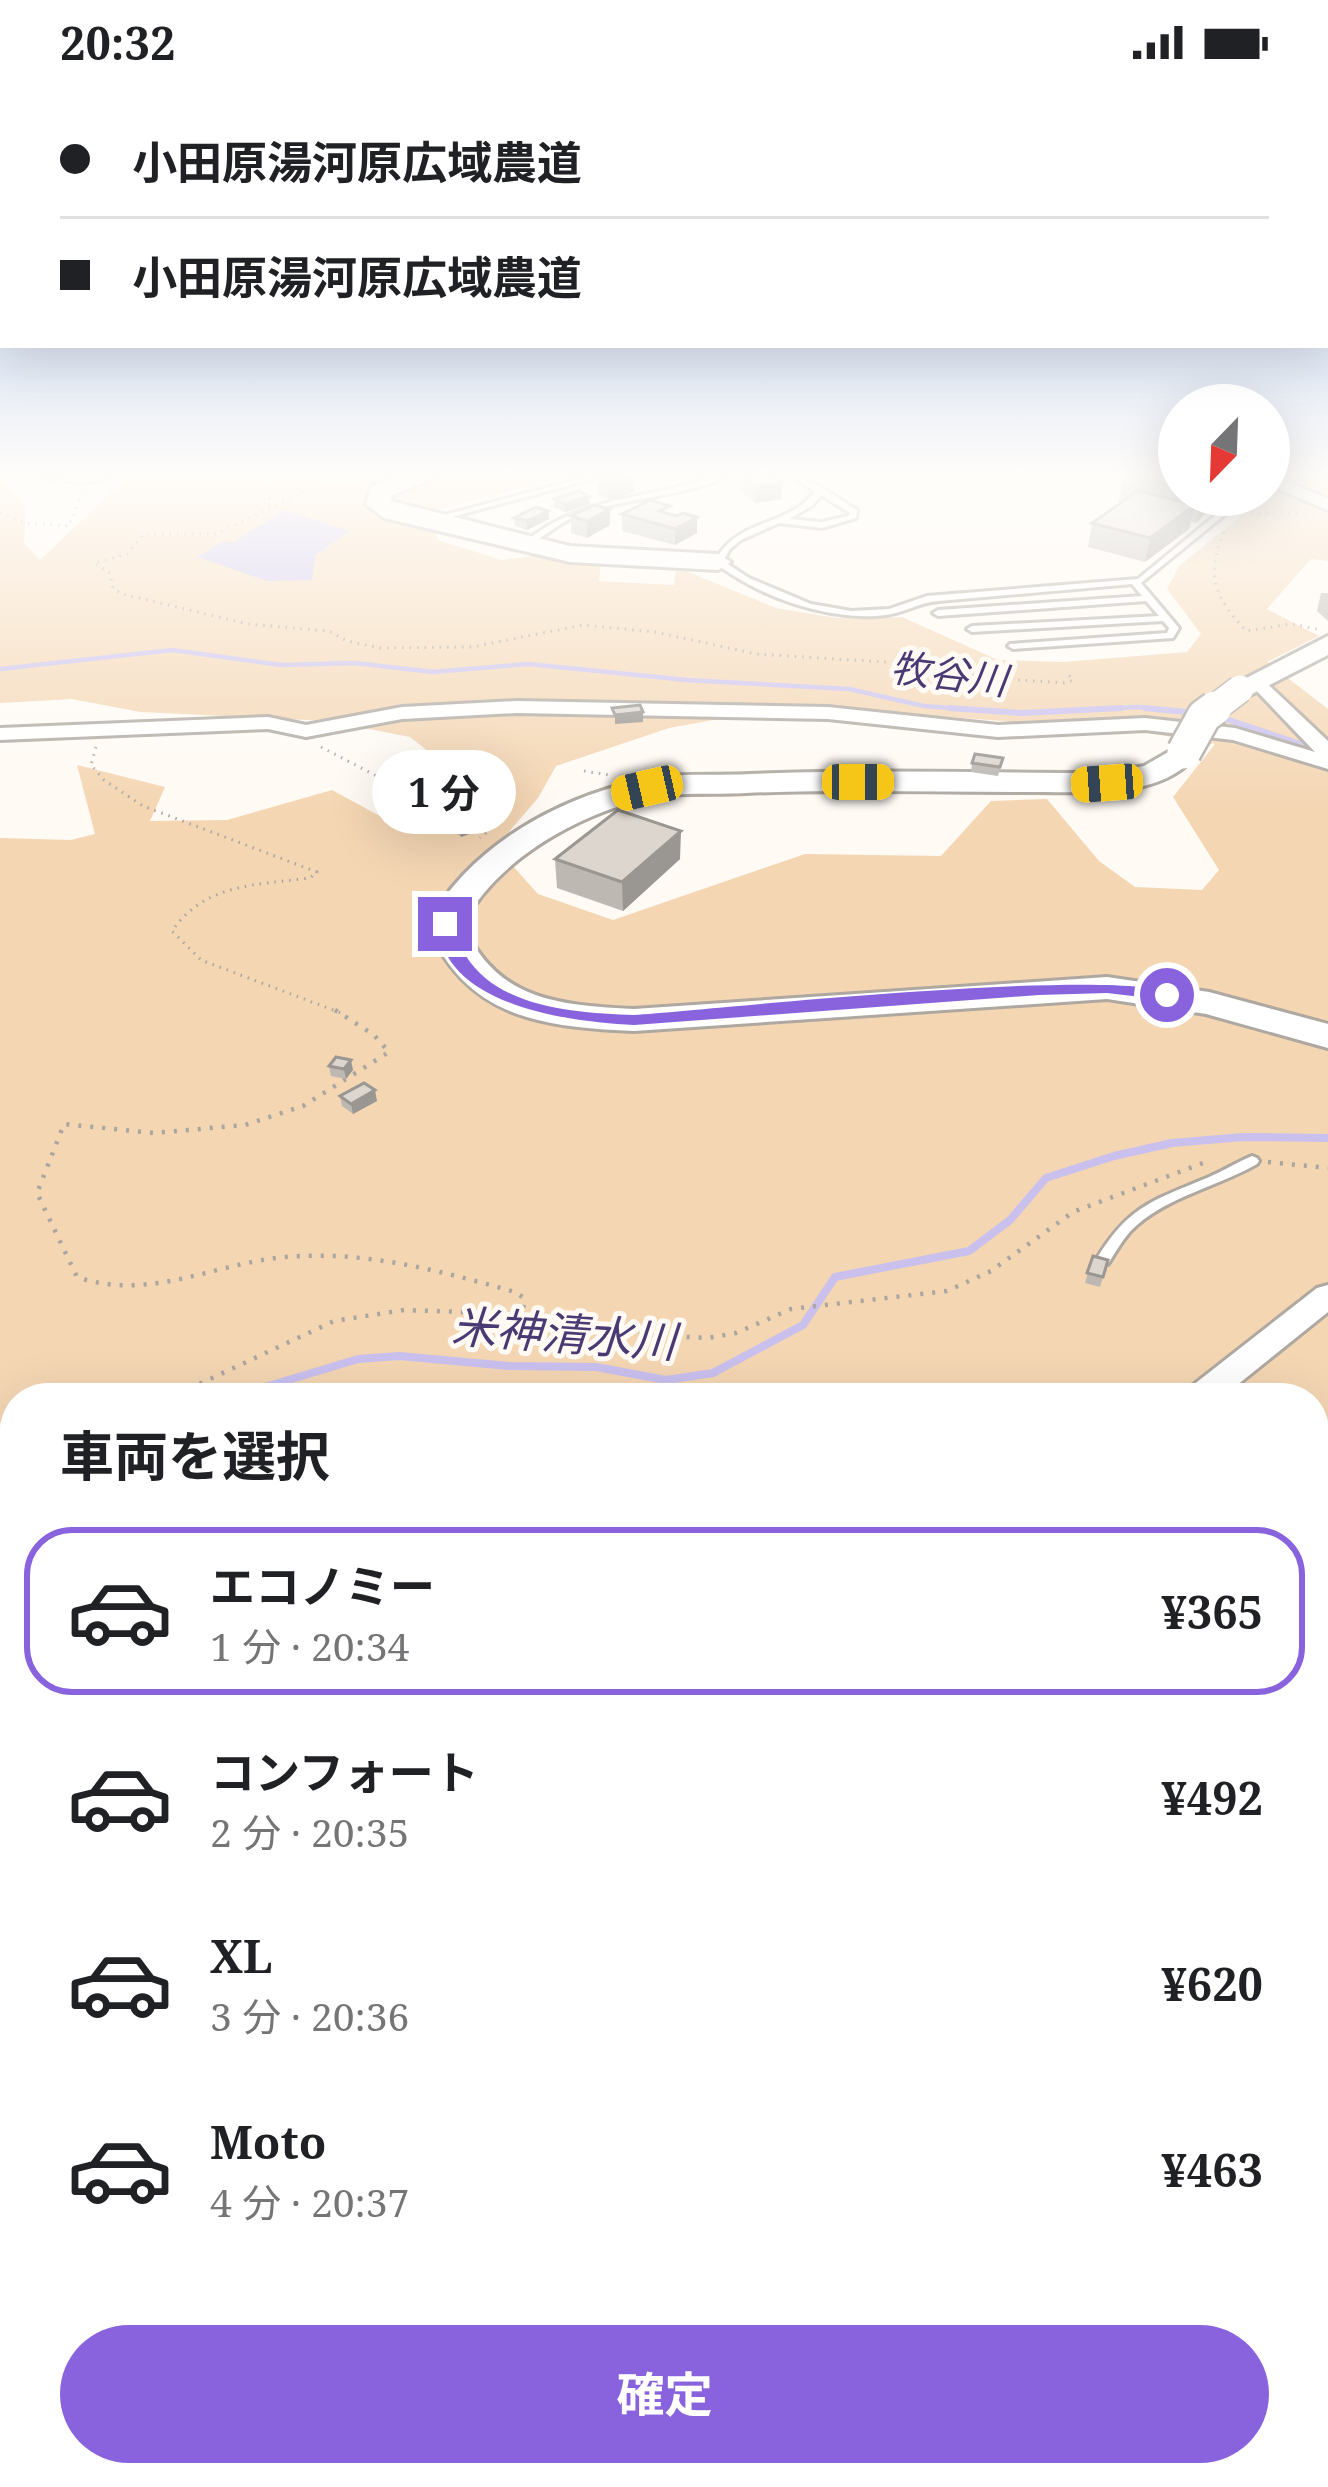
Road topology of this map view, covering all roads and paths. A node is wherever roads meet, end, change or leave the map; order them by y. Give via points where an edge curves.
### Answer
1 (114, 583) edge
2 (754, 583) edge
3 (1121, 583) edge
4 (1136, 583) edge
5 (1209, 583) edge
6 (1149, 598) junction
7 (938, 613) dead end
8 (1166, 618) junction
9 (972, 629) dead end
10 (1328, 632) edge
11 (1328, 644) edge
12 (1013, 646) dead end
13 (1068, 674) dead end
14 (1248, 685) junction
15 (102, 730) junction
16 (306, 731) junction
17 (0, 734) edge
18 (1328, 759) edge
19 (470, 848) dead end
20 (1328, 1036) edge
21 (1252, 1161) junction
22 (1328, 1168) edge
23 (1102, 1260) edge
24 (1328, 1296) edge
25 (523, 1314) junction
26 (203, 1383) edge
27 (1218, 1383) edge

1 - 13 path via 118,593 248,624 336,633 371,647 472,647 583,625 756,654 989,678 1066,683 1073,680
2 - 3 lane via 851,614 927,599
4 - 6 lane
5 - 10 path via 1246,631 1291,624
6 - 7 lane
6 - 8 lane
8 - 9 lane
8 - 12 lane via 1170,636
11 - 14 street
14 - 18 street via 1305,726
14 - 20 street, bridge via 1204,716 1184,752 1154,773 1093,784 688,783 615,795 498,858 462,893 445,924 460,961 496,993 574,1017 634,1020 1107,988 1209,1003
15 - 16 street via 268,723
15 - 17 street
15 - 25 path via 91,765 123,793 317,872 216,893 181,914 172,931 201,960 377,1034 388,1052 305,1106 232,1128 125,1135 64,1124 37,1193 77,1277 118,1292 285,1257 325,1258 433,1267 515,1292 524,1298
16 - 18 street via 476,708 794,711 998,731 1145,724 1214,730
16 - 19 path via 327,752 491,828
21 - 22 path
21 - 23 lane via 1152,1204
21 - 25 path via 1200,1163 1072,1212 963,1286 802,1308 708,1338 607,1333
24 - 27 street
25 - 26 path via 404,1310 334,1321

